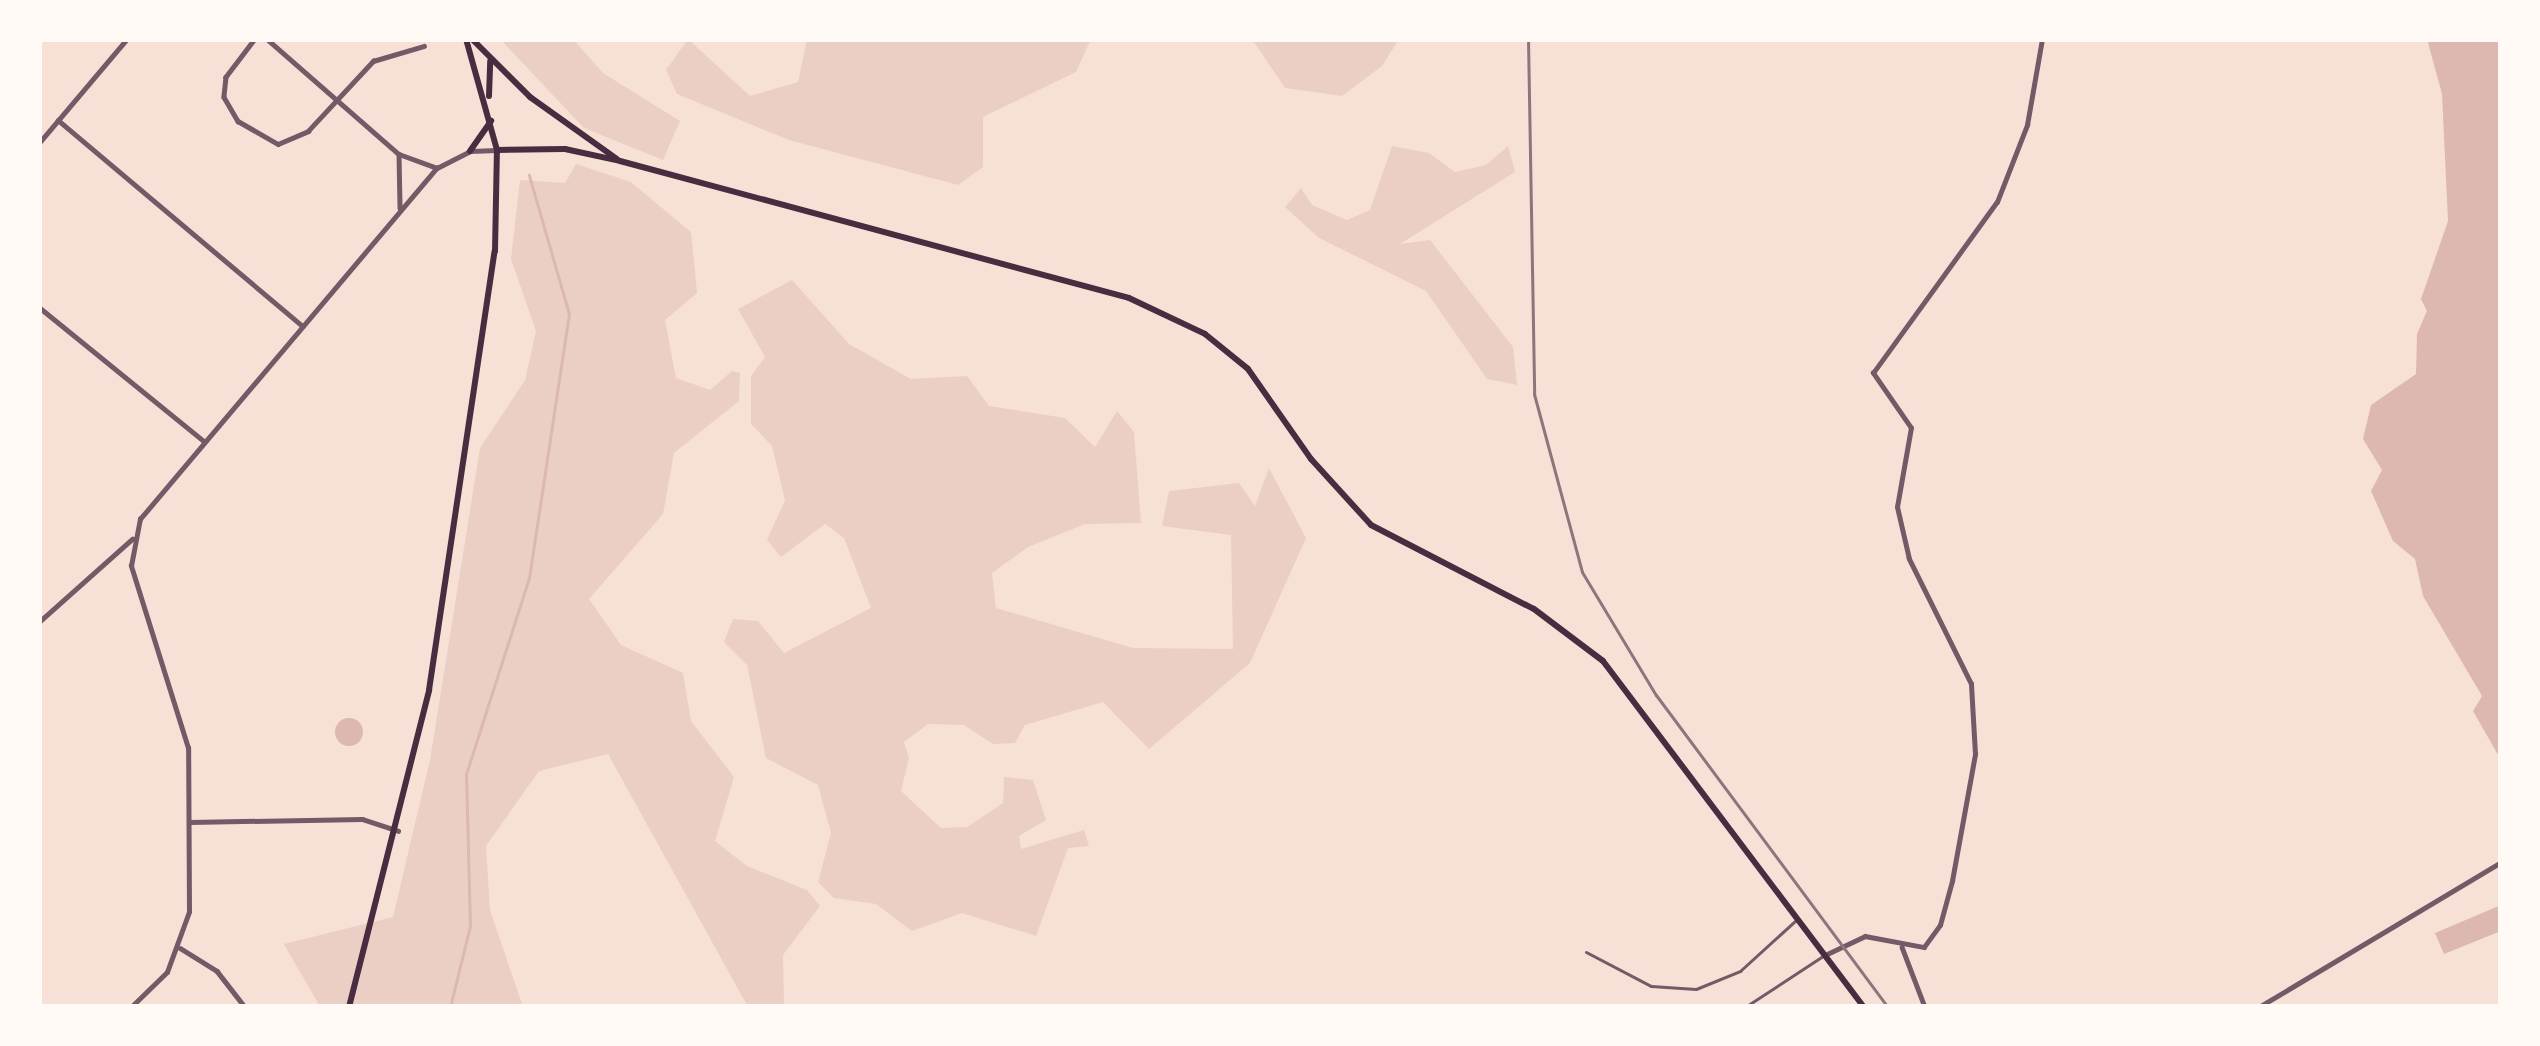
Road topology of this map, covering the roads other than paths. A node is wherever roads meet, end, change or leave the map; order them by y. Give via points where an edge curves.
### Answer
1 (128, 39) edge
2 (255, 39) edge
3 (267, 39) edge
4 (469, 39) edge
5 (2042, 39) edge
6 (424, 46) dead end
7 (489, 57) junction
8 (335, 98) junction
9 (488, 99) junction
10 (493, 117) junction
11 (58, 120) junction
12 (39, 143) edge
13 (470, 151) junction
14 (497, 151) junction
15 (399, 154) junction
16 (620, 160) junction
17 (437, 168) junction
18 (400, 210) junction
19 (39, 307) edge
20 (303, 326) junction
21 (204, 441) junction
22 (132, 539) junction
23 (39, 622) edge
24 (190, 822) junction
25 (398, 831) junction
26 (2501, 862) edge
27 (1797, 918) junction
28 (1902, 947) junction
29 (180, 948) junction
30 (1586, 952) dead end
31 (1825, 955) junction
32 (131, 1007) edge
33 (244, 1007) edge
34 (349, 1007) edge
35 (1745, 1007) edge
36 (1864, 1007) edge
37 (1925, 1007) edge
38 (2259, 1007) edge

1 - 11 street
2 - 8 street via 231,68 224,97 259,137 278,144 299,139
3 - 8 street
4 - 7 main road
4 - 9 main road
5 - 28 street via 2027,125 1997,202 1873,373 1878,390 1909,417 1900,532 1966,664 1974,736 1940,925 1924,947
6 - 8 street via 373,61
7 - 9 main road
7 - 16 main road via 543,108
8 - 15 street
9 - 10 main road
10 - 13 main road
10 - 14 main road
11 - 12 street
11 - 20 street
13 - 14 street
13 - 17 street
14 - 16 main road via 565,149
14 - 25 main road via 495,251 452,551
15 - 17 street
15 - 18 street
16 - 27 main road via 1129,298 1205,334 1256,378 1311,459 1371,525 1534,609 1603,661
17 - 18 street
18 - 20 street
19 - 21 street
20 - 21 street
21 - 22 street
22 - 23 street
22 - 24 street via 130,566 146,621 183,714
24 - 25 street via 362,819
24 - 29 street via 189,912
25 - 34 main road
26 - 38 street
27 - 30 lane via 1740,971 1696,989 1651,986
27 - 31 main road
28 - 31 street via 1865,937
28 - 37 street
29 - 32 street
29 - 33 street via 217,970
31 - 35 lane
31 - 36 main road

